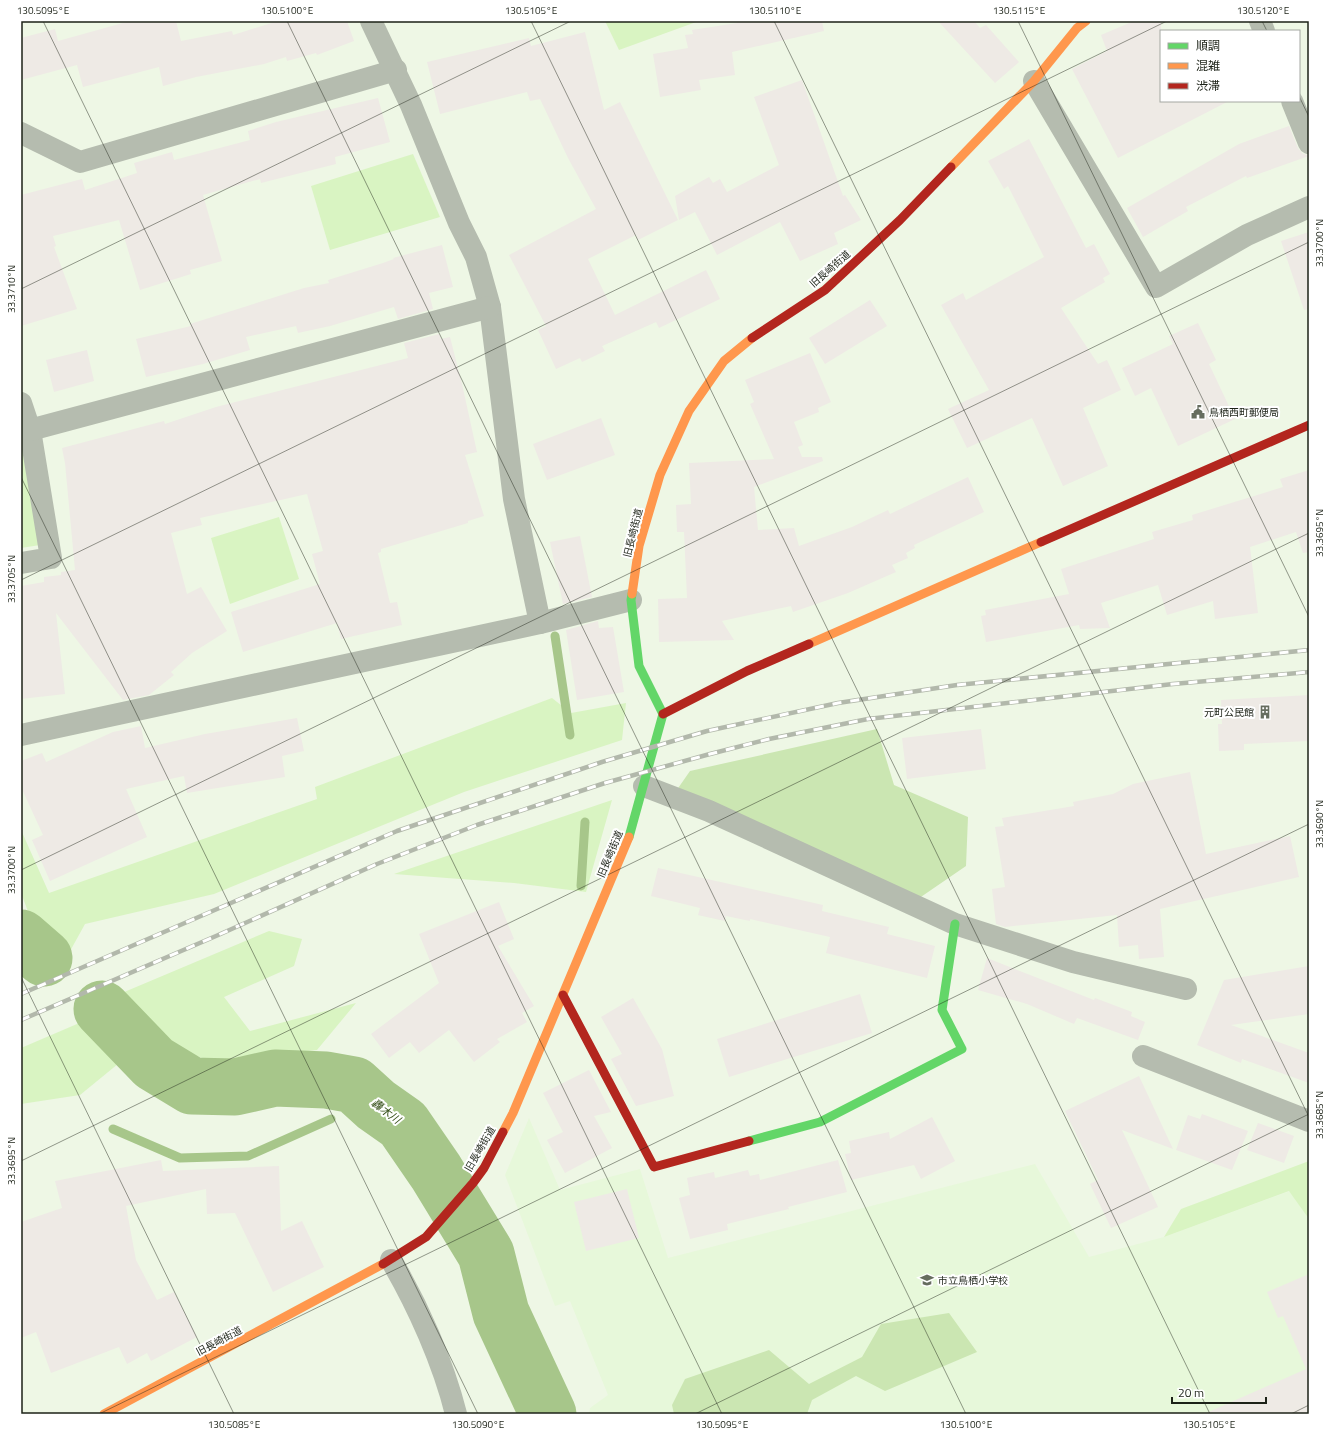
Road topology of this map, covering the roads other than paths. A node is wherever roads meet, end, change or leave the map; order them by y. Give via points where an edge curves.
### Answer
1 (371, 21) edge
2 (1086, 21) edge
3 (396, 70) junction
4 (1034, 81) junction
5 (1292, 102) edge
6 (21, 133) edge
7 (1309, 143) edge
8 (1309, 207) edge
9 (490, 307) junction
10 (21, 403) edge
11 (1309, 425) edge
12 (30, 430) junction
13 (21, 563) edge
14 (631, 600) junction
15 (540, 622) junction
16 (663, 714) junction
17 (21, 735) edge
18 (644, 786) junction
19 (954, 924) junction
20 (1186, 989) dead end
21 (563, 994) junction
22 (1143, 1056) dead end
23 (1309, 1121) edge
24 (391, 1260) junction
25 (104, 1414) edge
26 (456, 1414) edge

1 - 3 street
2 - 4 street, 旧長崎街道 via 1076,28
3 - 6 street via 80,162
3 - 9 street via 459,223 476,257
4 - 8 street via 1156,287 1247,235
4 - 14 street, 旧長崎街道 via 900,220 825,290 761,331 724,361 689,411 660,475 640,546
5 - 7 street
9 - 12 street
9 - 15 street via 514,499
10 - 12 street
11 - 16 street via 747,671
12 - 13 street via 51,558
14 - 15 street
14 - 16 street, 旧長崎街道 via 639,666
15 - 17 street
16 - 18 street, 旧長崎街道
18 - 19 street via 709,811
18 - 21 street, 旧長崎街道 via 632,830
19 - 20 street via 1073,962
19 - 21 street via 942,1010 962,1049 820,1122 654,1166
21 - 24 street, 旧長崎街道 via 513,1113 484,1168 426,1237
22 - 23 street
24 - 25 street, 旧長崎街道
24 - 26 street via 402,1278 435,1352

